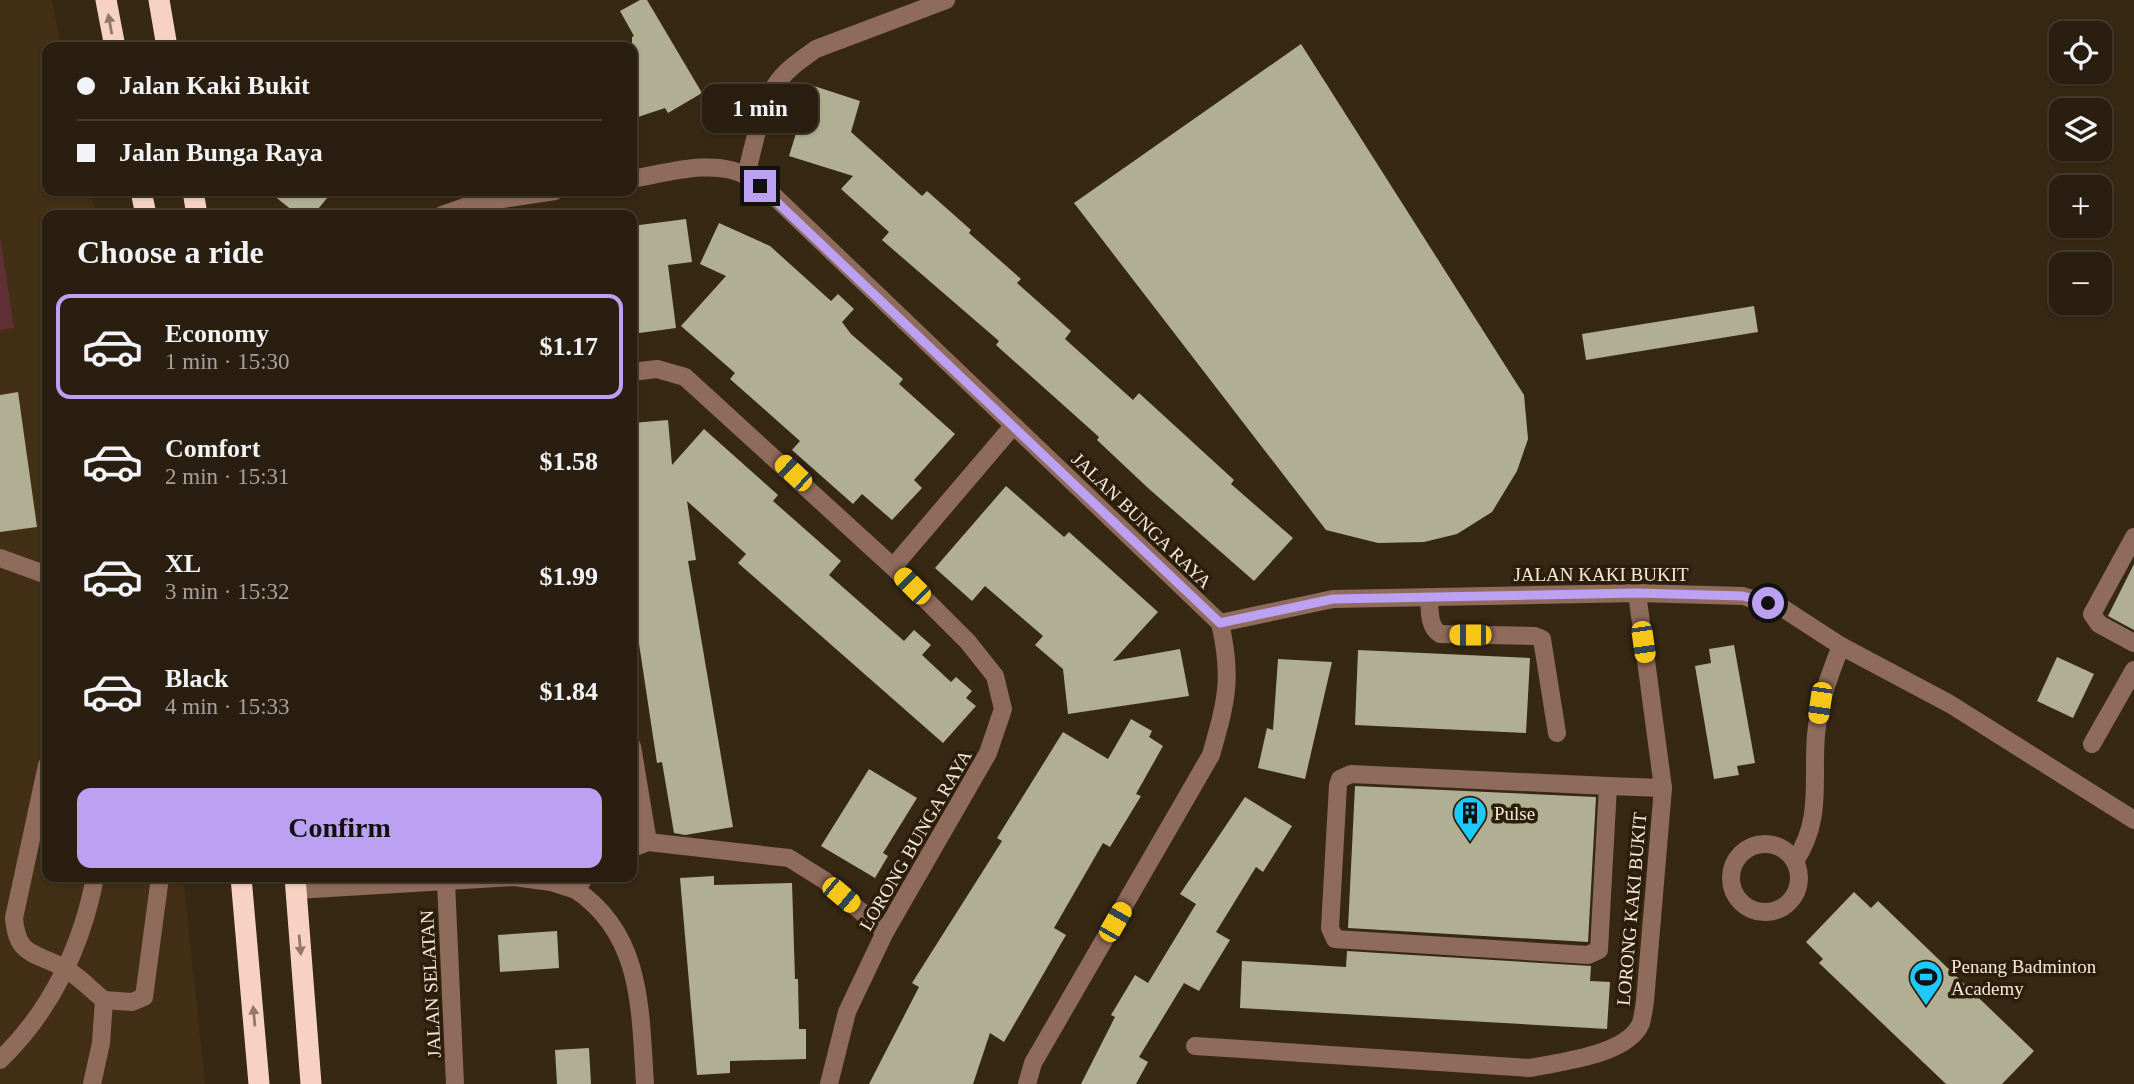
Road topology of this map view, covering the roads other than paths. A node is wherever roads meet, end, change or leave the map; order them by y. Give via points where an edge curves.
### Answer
1 (106, 0) edge
2 (159, 0) edge
3 (946, 0) edge
4 (114, 42) edge
5 (166, 42) edge
6 (746, 175) junction
7 (637, 178) edge
8 (522, 196) edge
9 (456, 210) edge
10 (637, 371) edge
11 (1013, 426) junction
12 (2134, 537) edge
13 (0, 558) edge
14 (893, 567) junction
15 (42, 573) edge
16 (1637, 593) junction
17 (1429, 597) junction
18 (1220, 623) junction
19 (2134, 643) edge
20 (1841, 646) junction
21 (2134, 670) edge
22 (1557, 733) dead end
23 (2092, 744) dead end
24 (1608, 786) junction
25 (42, 788) edge
26 (1663, 788) junction
27 (637, 808) edge
28 (2134, 820) edge
29 (640, 845) edge
30 (1795, 861) dead end
31 (94, 882) edge
32 (159, 882) edge
33 (241, 882) edge
34 (332, 882) edge
35 (446, 882) edge
36 (551, 882) edge
37 (295, 883) edge
38 (581, 884) edge
39 (885, 932) junction
40 (66, 969) junction
41 (104, 1000) junction
42 (1195, 1046) dead end
43 (0, 1060) edge
44 (92, 1084) edge
45 (259, 1084) edge
46 (311, 1084) edge
47 (455, 1084) edge
48 (645, 1084) edge
49 (829, 1084) edge
50 (1027, 1084) edge

4 -> 1 highway
2 - 5 highway
3 - 6 street via 816,49 798,62 776,85
6 - 7 street, JALAN BUNGA RAYA via 696,168
6 - 11 street, JALAN BUNGA RAYA via 774,196
8 - 9 street
10 - 14 street, LORONG BUNGA RAYA via 657,369 685,377
11 - 14 street
11 - 18 street, JALAN BUNGA RAYA
12 - 19 street via 2092,614 2099,624
13 - 15 street
14 - 39 street, LORONG BUNGA RAYA via 968,642 995,676 1003,709 988,753
16 - 17 street, JALAN KAKI BUKIT
16 - 20 street, JALAN KAKI BUKIT via 1743,596 1784,610
16 - 26 street, LORONG KAKI BUKIT
17 - 18 street, JALAN KAKI BUKIT via 1333,599
17 - 22 street via 1431,621 1440,634 1535,635 1542,639
18 - 50 street via 1229,660 1227,700 1211,755 1033,1063
20 - 28 street, JALAN KAKI BUKIT via 1950,704
20 - 30 street via 1820,703 1813,816 1807,842
21 - 23 street
24 - 24 street via 1345,775 1338,785 1331,934 1341,940 1594,954 1601,944
24 - 26 street
25 - 40 street via 14,918 15,937 25,950
26 - 42 street, LORONG KAKI BUKIT via 1645,1001 1641,1024 1620,1044 1530,1068
27 - 29 street
29 - 39 street via 789,858 814,872
31 - 40 street via 89,912
32 - 41 street via 144,997 132,1002
45 -> 33 highway
34 - 37 street
35 - 47 street, JALAN SELATAN
36 - 38 street
37 -> 46 highway
38 - 48 street via 622,938 635,979
39 - 49 street, LORONG BUNGA RAYA via 847,1012
40 - 41 street
40 - 43 street via 40,1016
41 - 44 street

